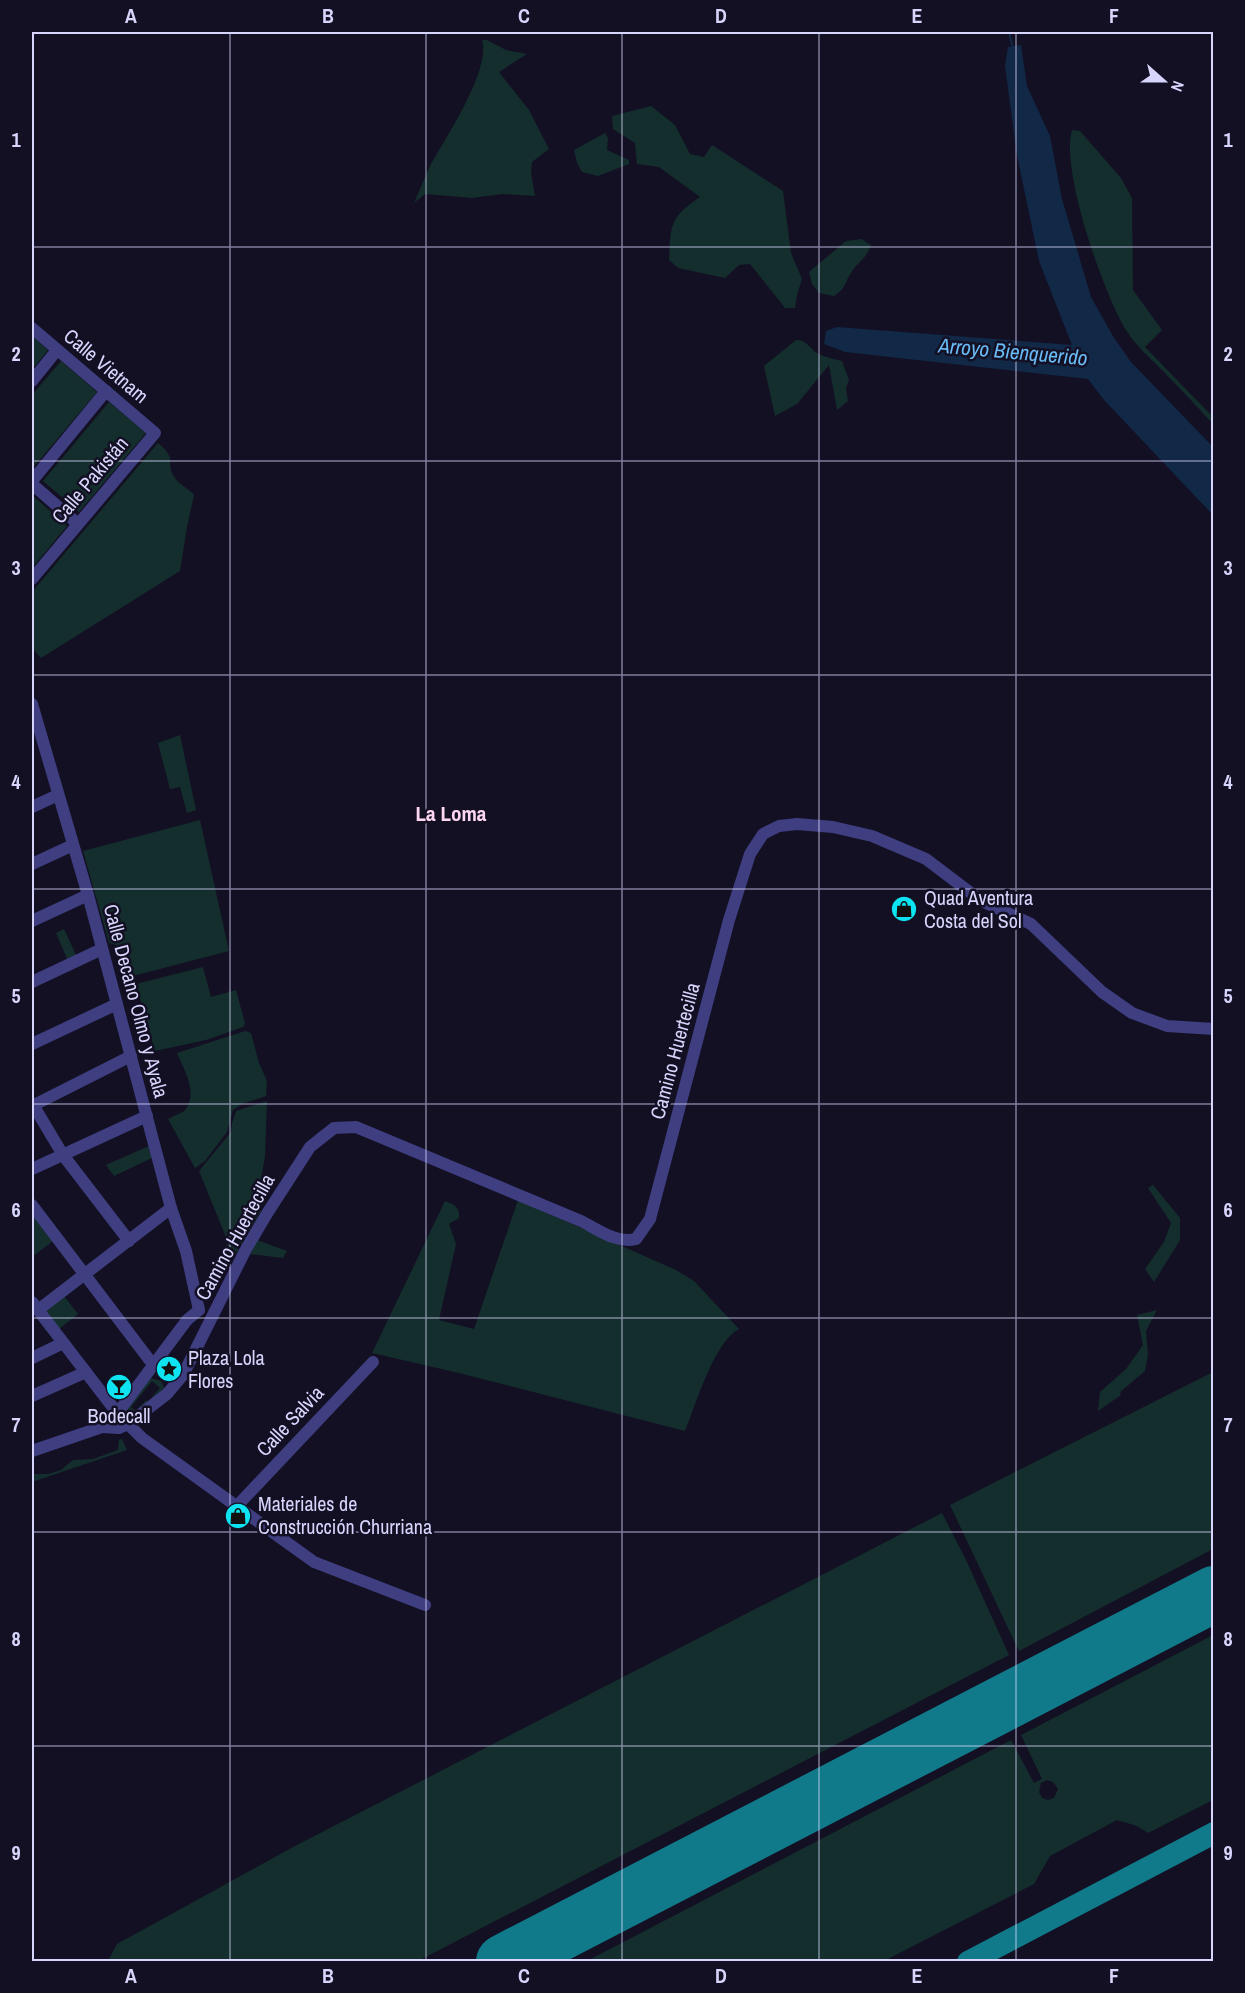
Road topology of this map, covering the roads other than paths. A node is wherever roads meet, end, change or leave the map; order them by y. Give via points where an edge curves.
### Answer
1 (32, 328) edge
2 (57, 350) junction
3 (32, 381) edge
4 (106, 391) junction
5 (155, 433) joint
6 (32, 482) edge
7 (78, 524) junction
8 (32, 579) edge
9 (32, 704) edge
10 (37, 747) edge
11 (58, 795) junction
12 (32, 807) edge
13 (72, 845) junction
14 (32, 864) edge
15 (88, 895) junction
16 (32, 921) edge
17 (102, 949) junction
18 (32, 982) edge
19 (117, 1004) junction
20 (1214, 1029) edge
21 (32, 1044) edge
22 (131, 1056) junction
23 (32, 1104) edge
24 (147, 1116) junction
25 (63, 1155) junction
26 (32, 1169) edge
27 (32, 1205) edge
28 (171, 1208) junction
29 (129, 1241) junction
30 (84, 1275) junction
31 (199, 1310) junction
32 (36, 1312) edge
33 (212, 1318) junction
34 (63, 1343) junction
35 (32, 1358) edge
36 (373, 1362) dead end
37 (154, 1366) junction
38 (86, 1372) junction
39 (32, 1396) edge
40 (118, 1414) junction
41 (128, 1424) junction
42 (102, 1427) junction
43 (32, 1451) edge
44 (236, 1507) junction
45 (425, 1605) dead end

1 - 2 street, Calle Vietnam
2 - 3 street
2 - 4 street, Calle Vietnam
4 - 5 street, Calle Vietnam
4 - 6 street
5 - 7 street, Calle Pakistán
6 - 7 street
7 - 8 street, Calle Pakistán
9 - 10 street, Calle Decano Olmo y Ayala
10 - 11 street, Calle Decano Olmo y Ayala
11 - 12 street
11 - 13 street, Calle Decano Olmo y Ayala
13 - 14 street
13 - 15 street, Calle Decano Olmo y Ayala
15 - 16 street
15 - 17 street, Calle Decano Olmo y Ayala
17 - 18 street
17 - 19 street, Calle Decano Olmo y Ayala
19 - 21 street
19 - 22 street, Calle Decano Olmo y Ayala
20 - 33 street, Camino Huertecilla via 1167,1026 1132,1013 1102,992 1031,924 980,900 926,859 872,836 833,827 779,826 763,834 750,854 650,1219 636,1239 625,1242 615,1238 356,1127 334,1128 310,1148 268,1212
22 - 23 street
22 - 24 street, Calle Decano Olmo y Ayala
23 - 25 street
24 - 25 street
24 - 28 street, Calle Decano Olmo y Ayala
25 - 26 street
25 - 29 street
27 - 30 street
28 - 29 street
28 - 31 street, Calle Decano Olmo y Ayala via 186,1251
29 - 30 street
30 - 32 street
30 - 37 street
31 - 33 street
31 - 37 street via 187,1320
32 - 34 street
33 - 41 street via 183,1375 167,1394
34 - 35 street
34 - 38 street
36 - 44 street, Calle Salvia
37 - 40 street
38 - 39 street
38 - 40 street
40 - 42 street
41 - 42 street
41 - 44 street via 141,1438
42 - 43 street
44 - 45 street via 314,1563

